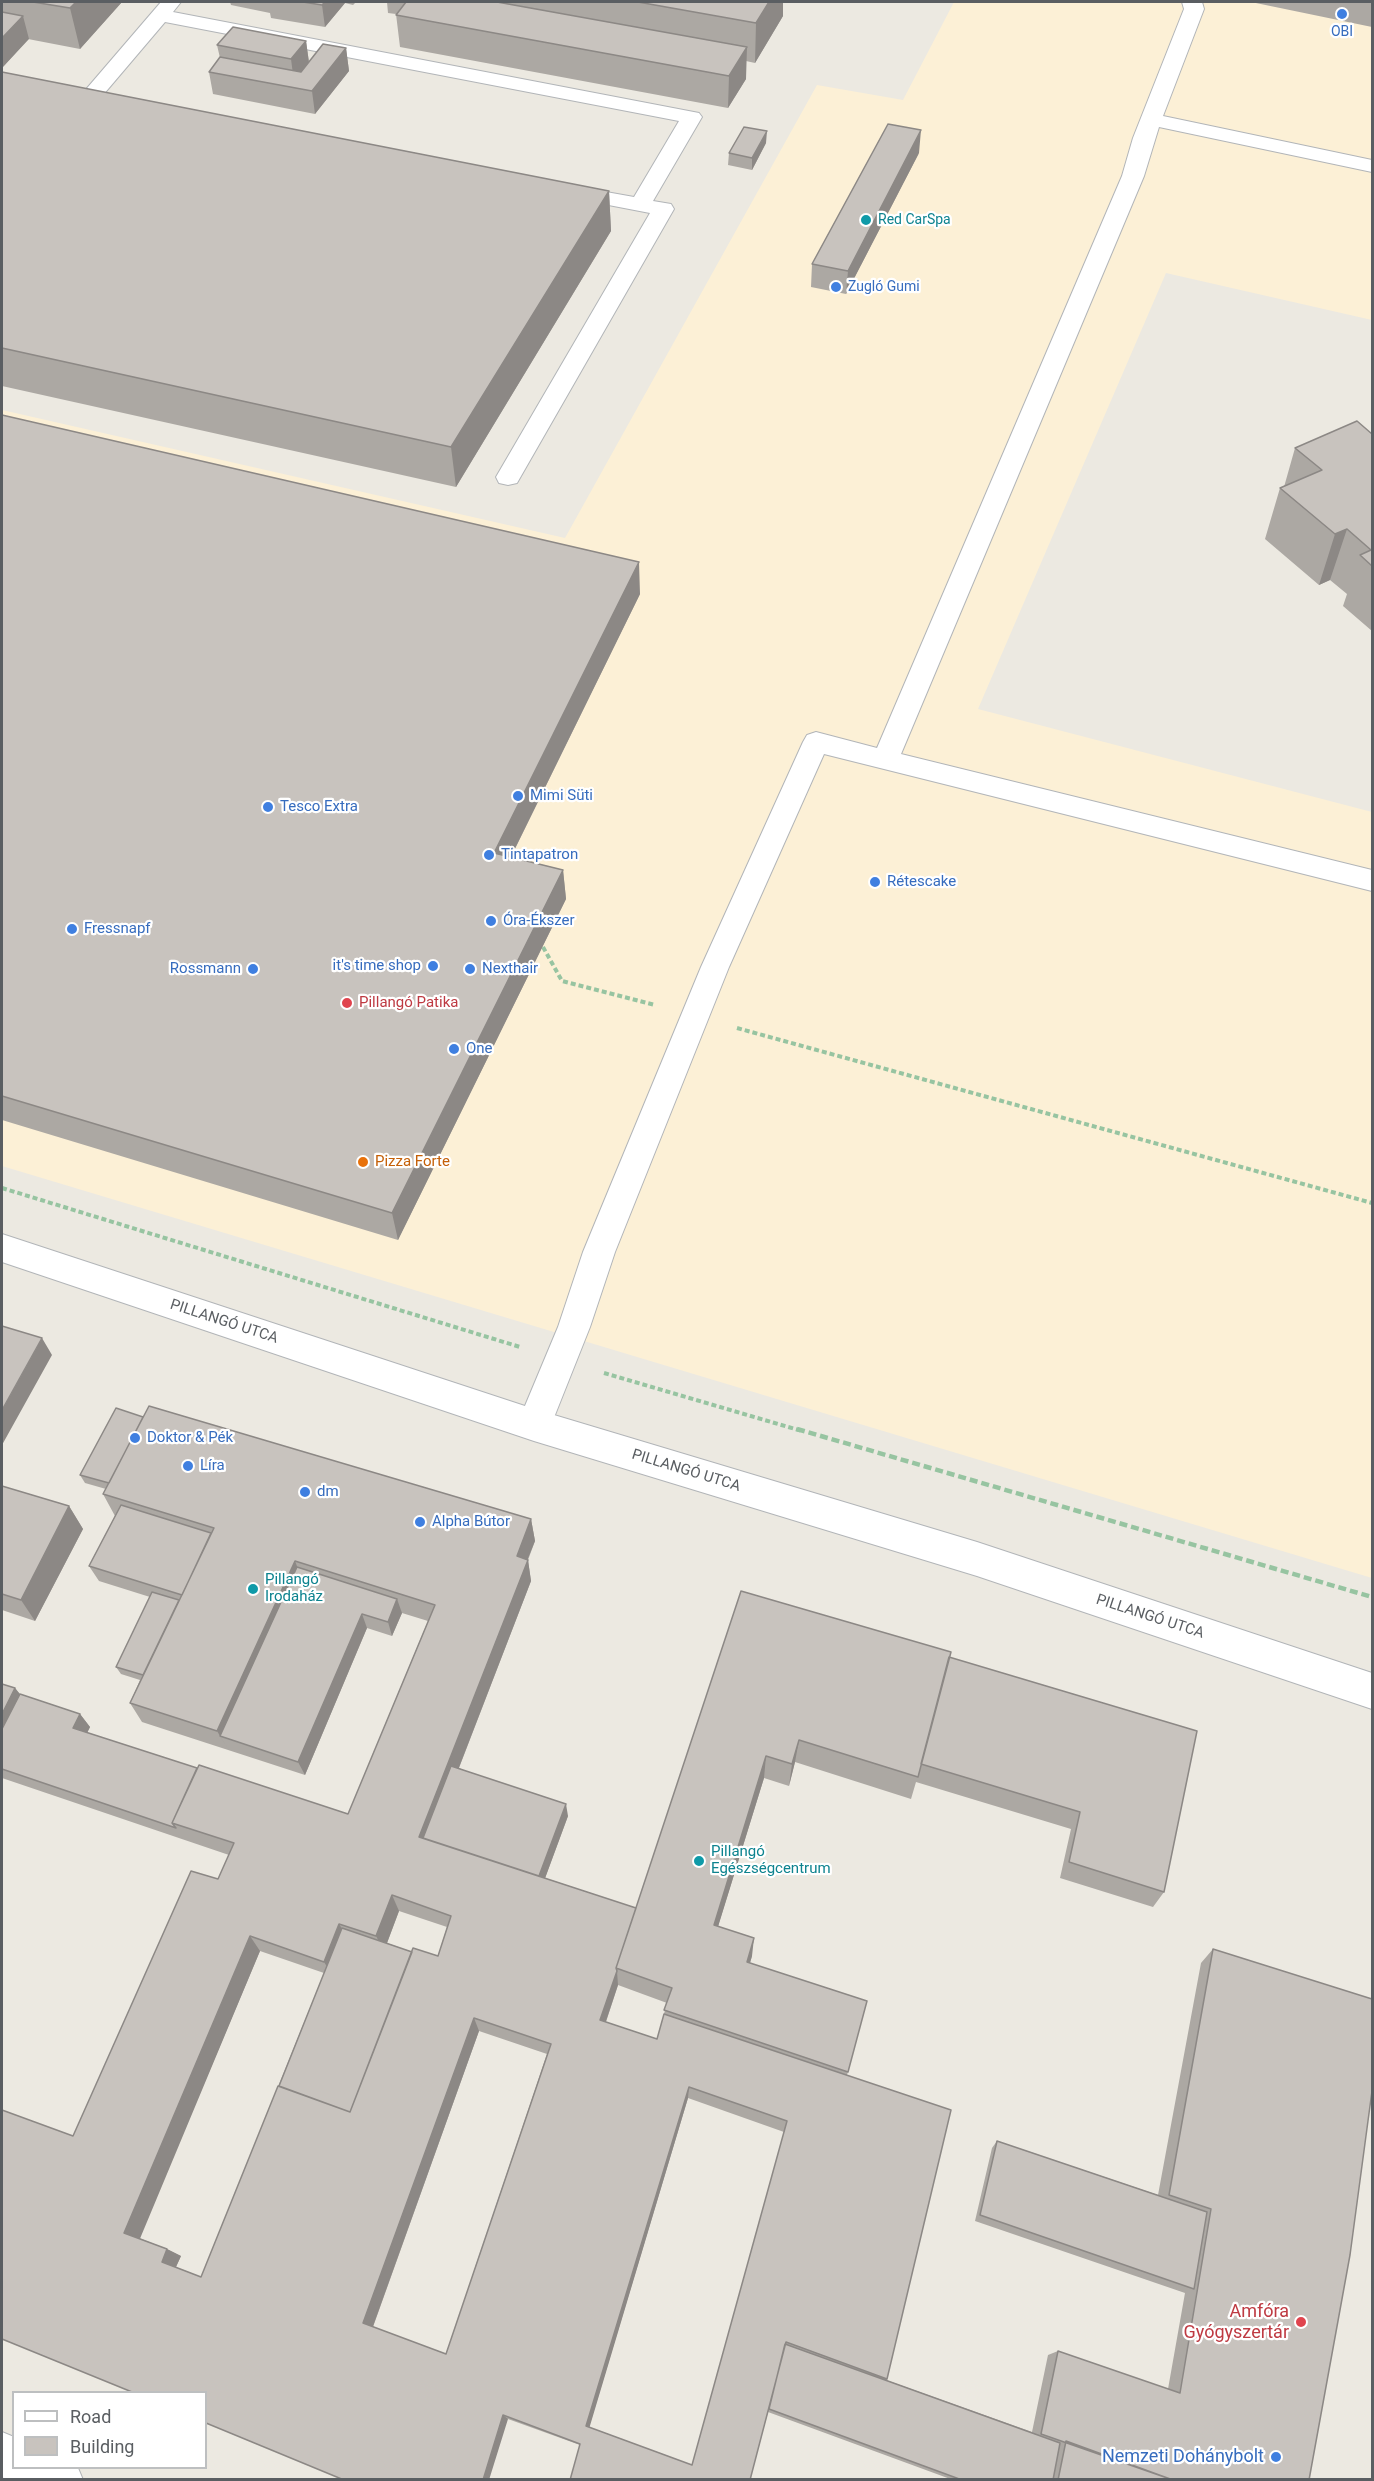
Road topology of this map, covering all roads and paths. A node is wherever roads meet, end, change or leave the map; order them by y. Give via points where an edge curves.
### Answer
1 (1192, 2) edge
2 (165, 8) edge
3 (136, 107) edge
4 (1153, 120) junction
5 (1372, 166) edge
6 (546, 187) edge
7 (640, 205) junction
8 (508, 477) dead end
9 (886, 758) junction
10 (1372, 881) edge
11 (543, 947) edge
12 (695, 1016) junction
13 (2, 1188) edge
14 (1372, 1203) edge
15 (2, 1250) edge
16 (560, 1360) junction
17 (534, 1425) junction
18 (1372, 1597) edge
19 (1372, 1691) edge
20 (34, 2469) edge
21 (61, 2480) edge

1 - 4 lane via 1194,9
2 - 3 lane via 89,98
2 - 7 lane via 692,117
4 - 5 lane
4 - 9 lane
6 - 7 lane
7 - 8 lane via 663,210
9 - 10 lane
9 - 12 lane via 816,742
11 - 12 path via 562,981
12 - 14 path
12 - 16 lane via 599,1252
13 - 16 path
15 - 17 street, PILLANGÓ UTCA
16 - 17 lane
16 - 18 path
17 - 19 street, PILLANGÓ UTCA via 977,1559
20 - 21 street

